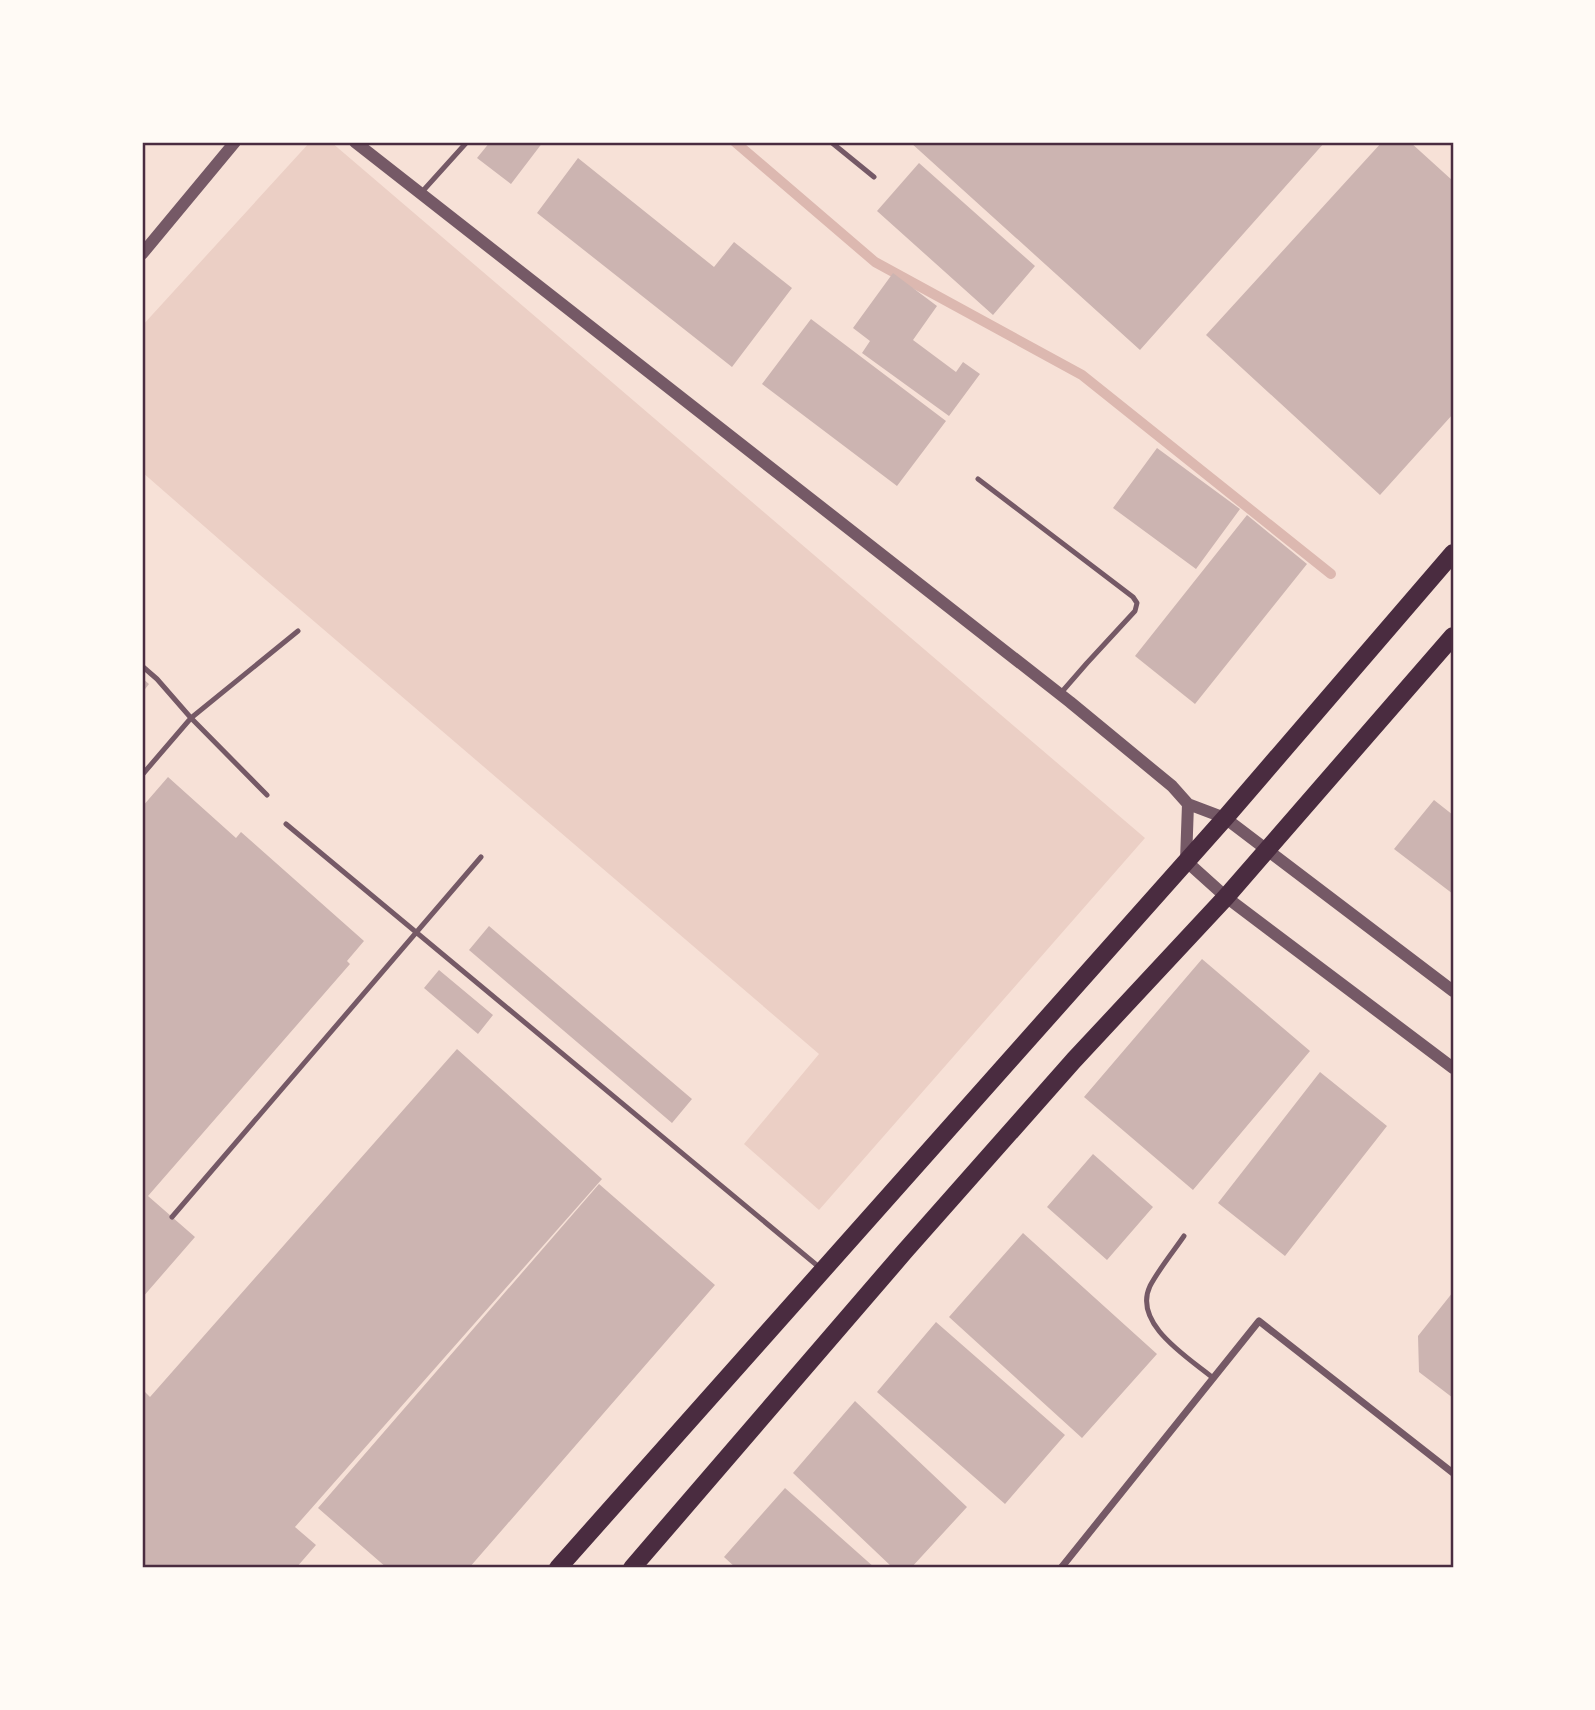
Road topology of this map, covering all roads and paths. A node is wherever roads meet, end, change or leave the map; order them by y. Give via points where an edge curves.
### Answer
1 (235, 142) edge
2 (355, 142) edge
3 (467, 142) edge
4 (831, 142) edge
5 (874, 177) dead end
6 (421, 193) junction
7 (142, 254) edge
8 (978, 479) dead end
9 (1453, 553) edge
10 (298, 631) dead end
11 (1453, 636) edge
12 (142, 666) edge
13 (1060, 695) junction
14 (191, 718) junction
15 (142, 775) edge
16 (267, 795) dead end
17 (1188, 804) junction
18 (1225, 818) junction
19 (286, 824) dead end
20 (1267, 850) junction
21 (481, 856) dead end
22 (1186, 861) junction
23 (1226, 897) junction
24 (416, 932) junction
25 (1453, 991) edge
26 (1453, 1068) edge
27 (172, 1217) dead end
28 (1184, 1236) dead end
29 (823, 1270) junction
30 (1213, 1378) junction
31 (1453, 1473) edge
32 (558, 1568) edge
33 (632, 1568) edge
34 (1060, 1568) edge

1 - 7 street
2 - 6 street
3 - 6 lane
4 - 5 lane
6 - 13 street
8 - 13 lane via 1137,603 1135,611
9 - 18 main road
10 - 14 lane
11 - 20 main road
12 - 14 lane
13 - 17 street
14 - 15 lane
14 - 16 lane
17 - 18 street
17 - 22 street
18 - 20 street
18 - 22 main road
19 - 24 lane
20 - 23 main road
20 - 25 street
21 - 24 lane
22 - 23 street
22 - 29 main road
23 - 26 street
23 - 33 main road via 1056,1080
24 - 27 lane
24 - 29 lane
28 - 30 lane via 1149,1287 1149,1317 1164,1338
29 - 32 main road
30 - 31 street via 1259,1321
30 - 34 street

